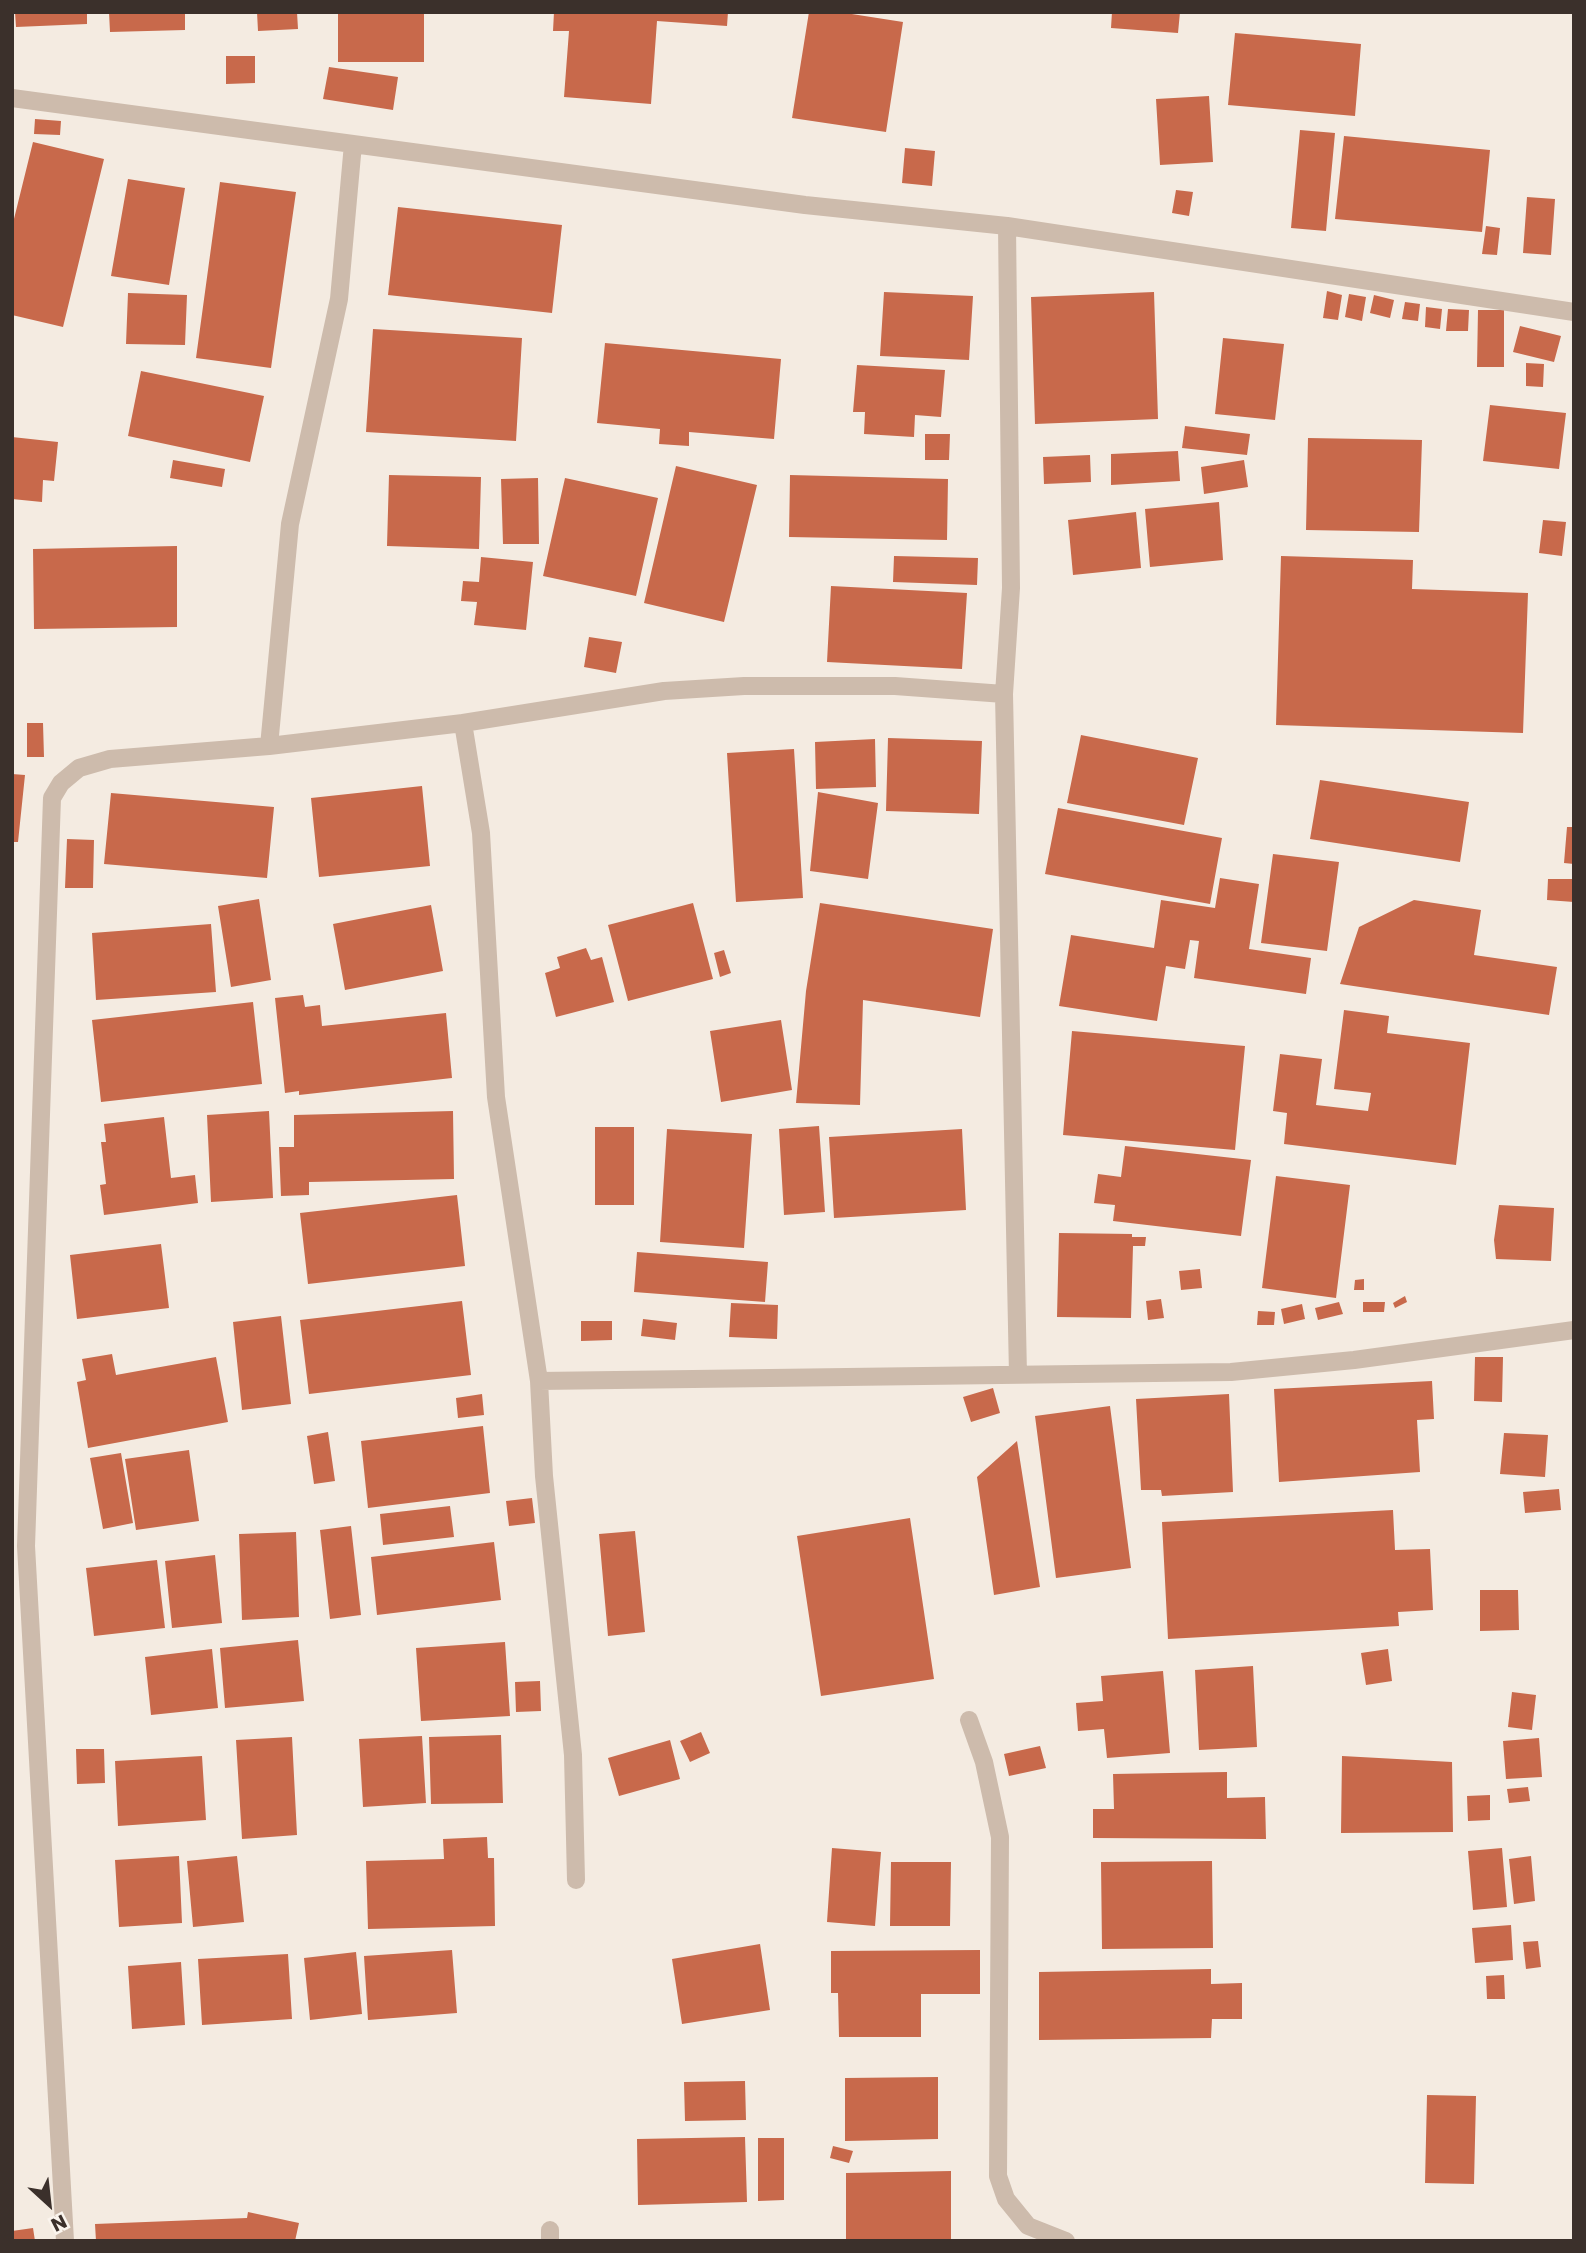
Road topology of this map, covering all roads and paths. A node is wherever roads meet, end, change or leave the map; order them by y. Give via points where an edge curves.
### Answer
1 (12, 98) edge
2 (353, 144) junction
3 (1007, 226) junction
4 (1574, 312) edge
5 (1004, 694) junction
6 (463, 723) junction
7 (269, 746) junction
8 (1574, 1330) edge
9 (1018, 1375) junction
10 (539, 1381) junction
11 (969, 1720) dead end
12 (576, 1880) dead end
13 (1031, 2233) edge
14 (65, 2241) edge
15 (1066, 2241) edge

1 - 2 street
2 - 3 street via 805,205
2 - 7 street via 339,299 290,524
3 - 4 street
3 - 5 street via 1011,588
5 - 6 street via 895,685 744,686 664,691
5 - 9 street
6 - 7 street
6 - 10 street via 481,833 496,1097
7 - 14 street via 110,759 79,768 52,798 26,1546
8 - 9 street via 1231,1372
9 - 10 street
10 - 12 street via 544,1476 573,1755
11 - 13 street via 984,1762 1000,1837 998,2176 1006,2199
13 - 15 street

